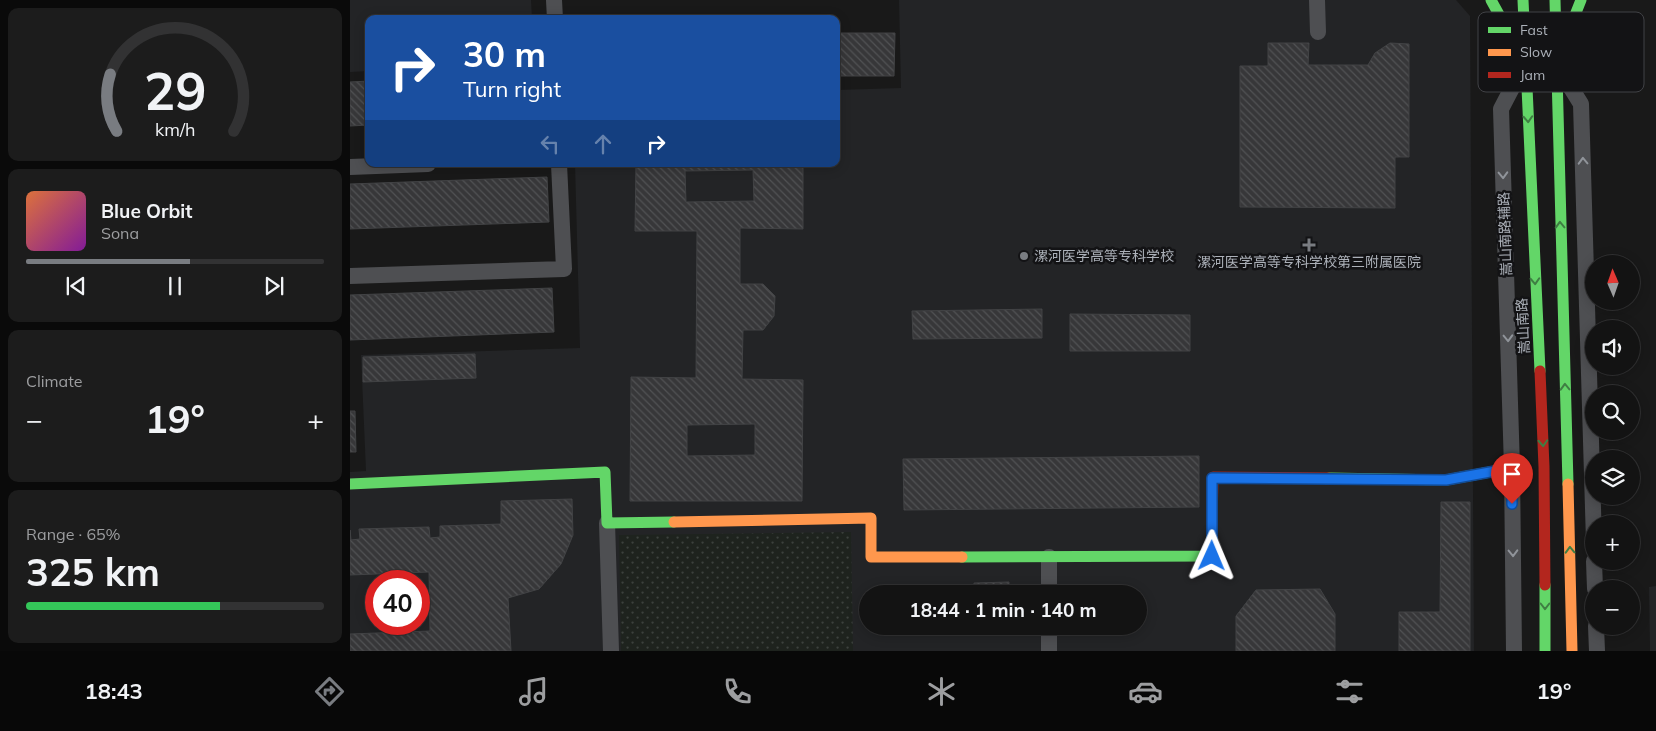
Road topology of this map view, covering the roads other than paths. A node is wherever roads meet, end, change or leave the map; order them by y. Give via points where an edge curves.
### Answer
1 (554, 0) edge
2 (1317, 0) edge
3 (1491, 0) edge
4 (1581, 0) edge
5 (1498, 12) edge
6 (1576, 12) edge
7 (555, 15) edge
8 (1318, 32) dead end
9 (1510, 92) edge
10 (1527, 92) edge
11 (1557, 92) edge
12 (1574, 92) edge
13 (365, 166) edge
14 (350, 167) edge
15 (559, 167) edge
16 (350, 276) edge
17 (1512, 468) junction
18 (350, 484) edge
19 (1593, 515) edge
20 (607, 523) junction
21 (1049, 557) junction
22 (1049, 585) edge
23 (1049, 635) edge
24 (1596, 635) edge
25 (611, 651) edge
26 (1049, 651) edge
27 (1514, 651) edge
28 (1545, 651) edge
29 (1572, 651) edge
30 (1597, 651) edge

1 - 7 street
2 - 8 street
3 - 5 main road
4 - 6 main road
9 -> 17 street, 嵩山南路辅路 via 1501,109
10 -> 28 main road, 嵩山南路 via 1544,467
29 -> 11 main road
19 -> 12 street via 1581,104
13 - 14 street
15 - 16 street via 564,269
17 - 21 main road via 1446,480 1212,478 1212,556
17 -> 27 street, 嵩山南路辅路
18 - 20 main road via 605,472
20 - 21 main road via 871,518 871,557
20 - 25 street
21 - 22 street
23 - 26 street
24 - 30 street

